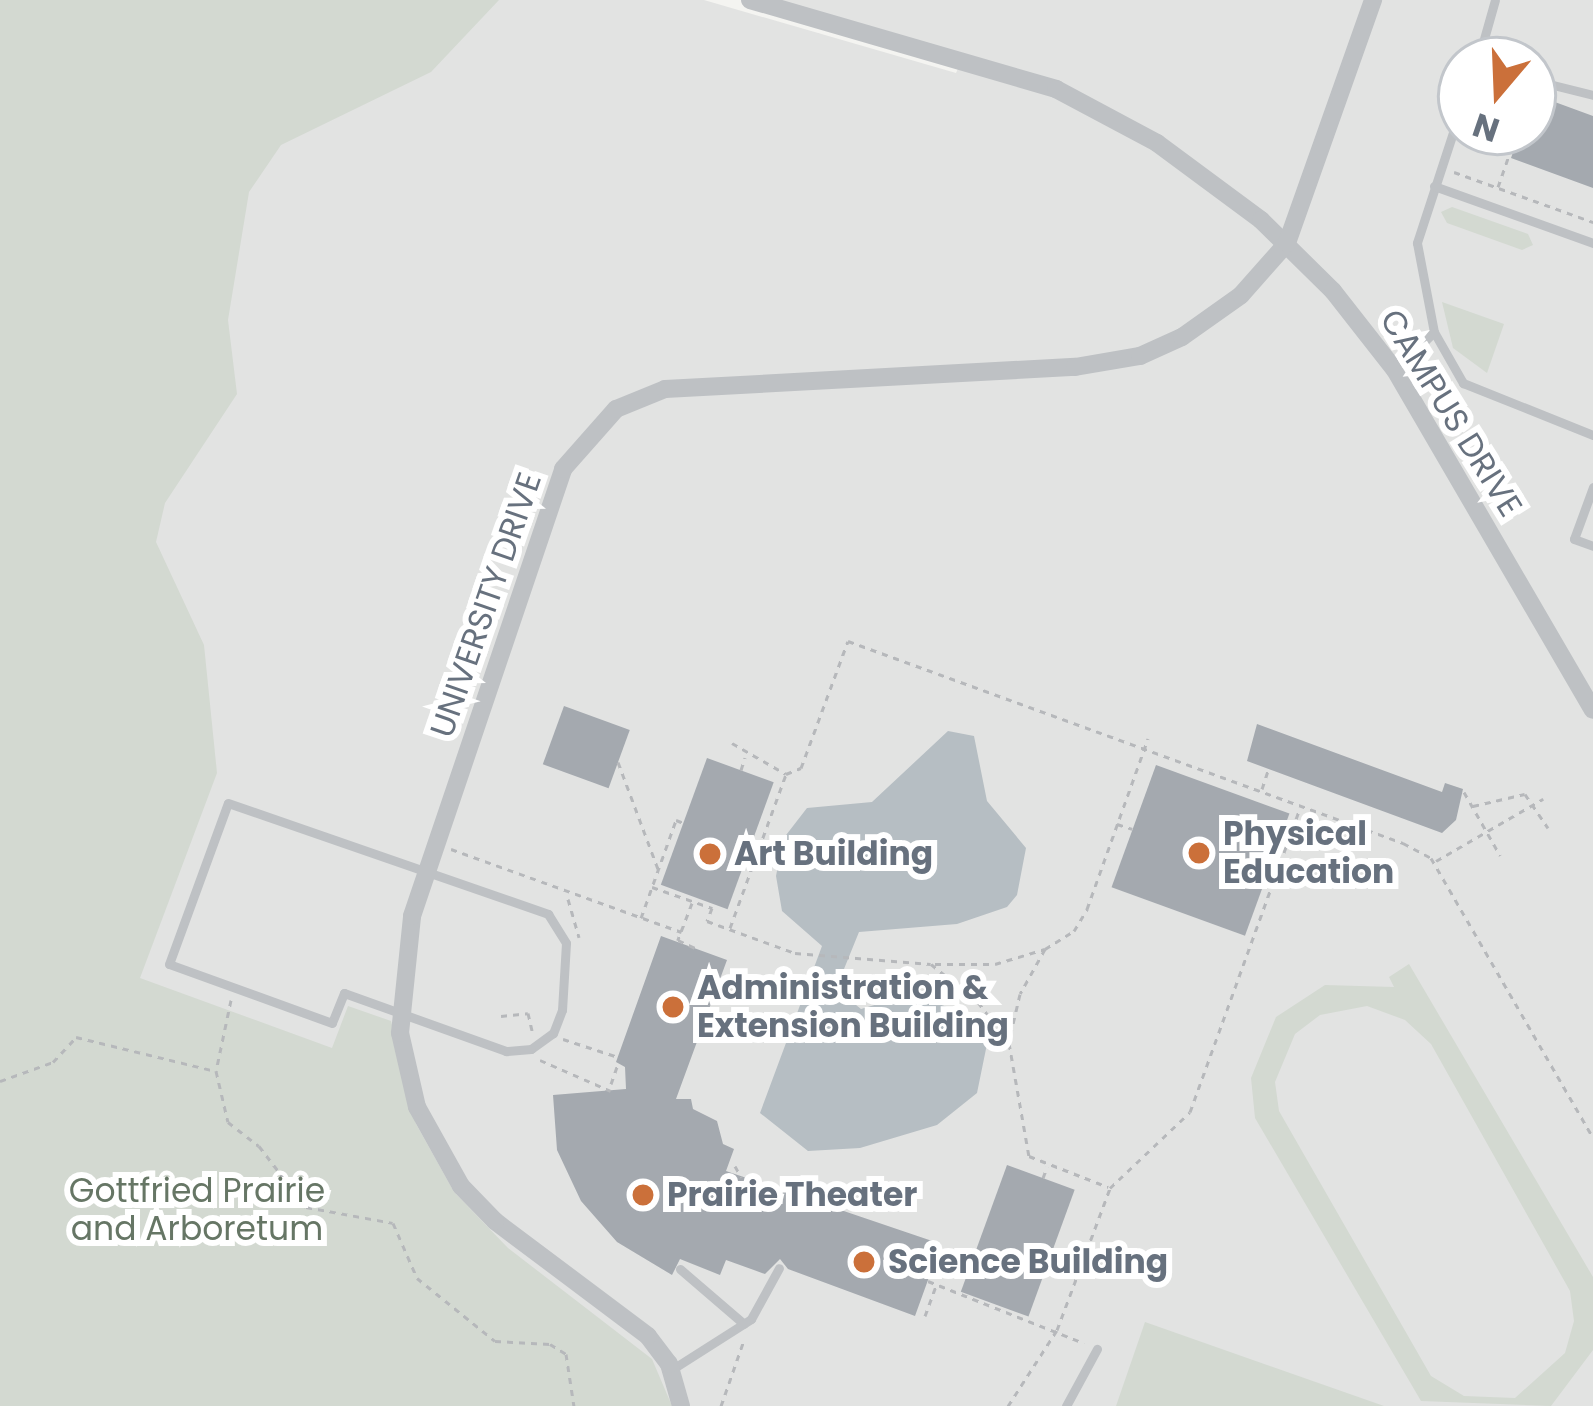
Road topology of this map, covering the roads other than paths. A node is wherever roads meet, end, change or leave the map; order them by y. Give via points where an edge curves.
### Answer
1 (750, 0) edge
2 (1373, 0) edge
3 (1495, 0) edge
4 (1485, 36) edge
5 (1557, 86) edge
6 (1593, 95) edge
7 (1444, 156) edge
8 (1434, 186) junction
9 (1287, 243) junction
10 (1593, 243) edge
11 (1434, 332) junction
12 (1395, 370) junction
13 (1593, 435) edge
14 (1593, 487) edge
15 (1593, 546) edge
16 (1593, 710) edge
17 (425, 872) junction
18 (398, 1012) junction
19 (779, 1268) dead end
20 (680, 1269) dead end
21 (744, 1324) junction
22 (1096, 1349) road end
23 (671, 1370) junction
24 (681, 1406) edge
25 (1066, 1406) edge

1 - 9 street, CAMPUS DRIVE via 1056,89 1181,159
2 - 9 street, UNIVERSITY DRIVE
3 - 4 lane
5 - 6 lane
7 - 8 lane
8 - 10 lane
8 - 11 lane via 1417,243
9 - 12 street, CAMPUS DRIVE
9 - 17 street, UNIVERSITY DRIVE via 1211,319 1140,356 1075,367 699,384 616,409 582,440 556,485
11 - 12 lane
11 - 13 lane via 1463,383
12 - 16 street, CAMPUS DRIVE
14 - 15 lane via 1574,539
17 - 18 street, UNIVERSITY DRIVE
17 - 18 lane via 560,925 562,1010 539,1045 506,1051
17 - 18 lane via 228,803 169,964 332,1023 344,994
18 - 23 street, UNIVERSITY DRIVE via 417,1107 461,1186 648,1336
19 - 21 lane
20 - 21 lane
21 - 23 lane
22 - 25 lane
23 - 24 street, UNIVERSITY DRIVE

